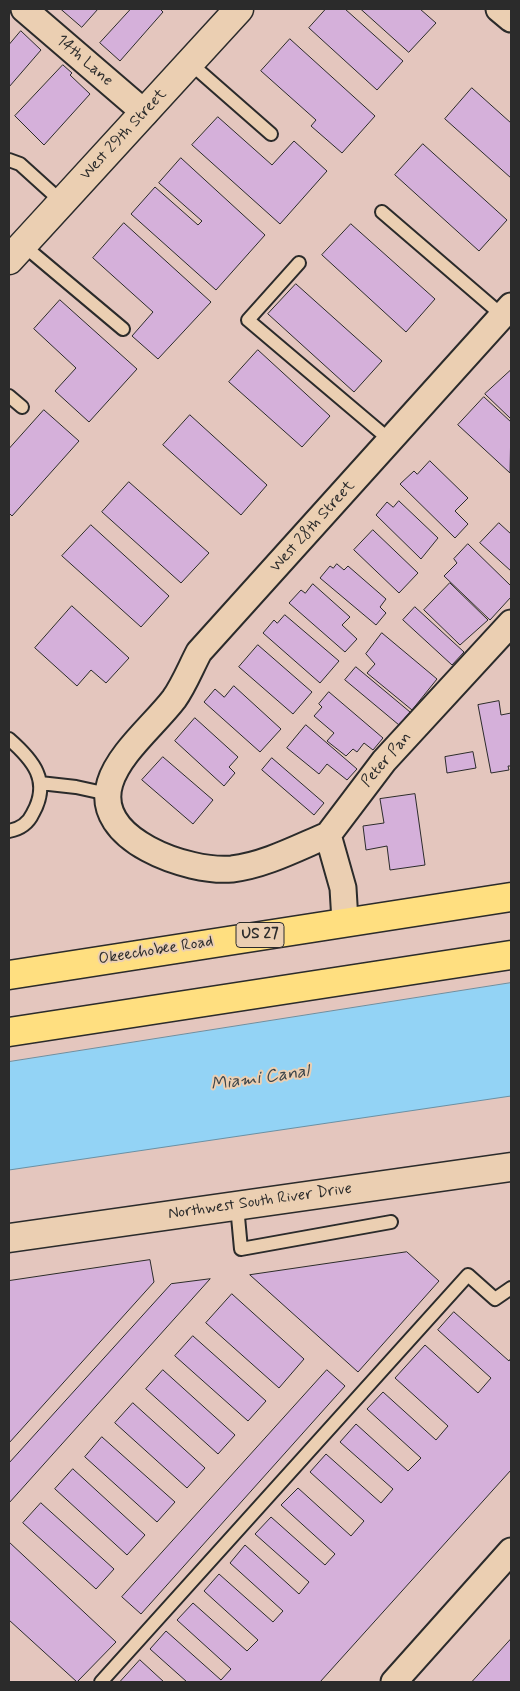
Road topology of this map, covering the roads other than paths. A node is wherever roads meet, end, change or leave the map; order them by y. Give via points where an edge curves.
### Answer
1 (24, 9) edge
2 (239, 9) edge
3 (499, 9) edge
4 (511, 19) edge
5 (190, 63) junction
6 (144, 113) junction
7 (272, 134) dead end
8 (9, 160) edge
9 (62, 202) junction
10 (382, 212) dead end
11 (16, 252) edge
12 (299, 263) dead end
13 (507, 311) edge
14 (123, 329) dead end
15 (9, 396) edge
16 (22, 407) dead end
17 (391, 441) junction
18 (511, 623) edge
19 (9, 738) edge
20 (40, 782) junction
21 (108, 794) junction
22 (9, 831) edge
23 (328, 834) junction
24 (511, 897) edge
25 (345, 921) junction
26 (511, 956) edge
27 (9, 974) edge
28 (9, 1032) edge
29 (511, 1167) edge
30 (237, 1206) junction
31 (391, 1222) dead end
32 (9, 1238) edge
33 (511, 1288) edge
34 (511, 1552) edge
35 (101, 1682) edge
36 (394, 1682) edge

1 - 6 street, 14th Lane
2 - 5 street, West 29th Street
3 - 4 street
5 - 6 street, West 29th Street
5 - 7 lane
6 - 9 street, West 29th Street
8 - 9 lane via 20,164
9 - 11 street, West 29th Street
10 - 13 lane
11 - 14 lane
12 - 17 lane via 248,320
13 - 17 street, West 28th Street
15 - 16 lane
17 - 21 street, West 28th Street via 199,652 175,698 126,755 110,782
18 - 23 street, Peter Pan via 384,761
19 - 20 lane via 27,755
20 - 21 lane
20 - 22 lane via 39,799 29,821 17,830
21 - 23 street via 109,808 115,820 140,845 208,868 231,869 258,864
23 - 25 street via 343,888
24 - 25 highway, Okeechobee Road / US 27
25 - 27 highway, Okeechobee Road / US 27
26 - 28 highway
29 - 30 street, Northwest South River Drive
30 - 31 lane via 241,1249
30 - 32 street, Northwest South River Drive
33 - 35 lane via 495,1299 468,1275
34 - 36 street

